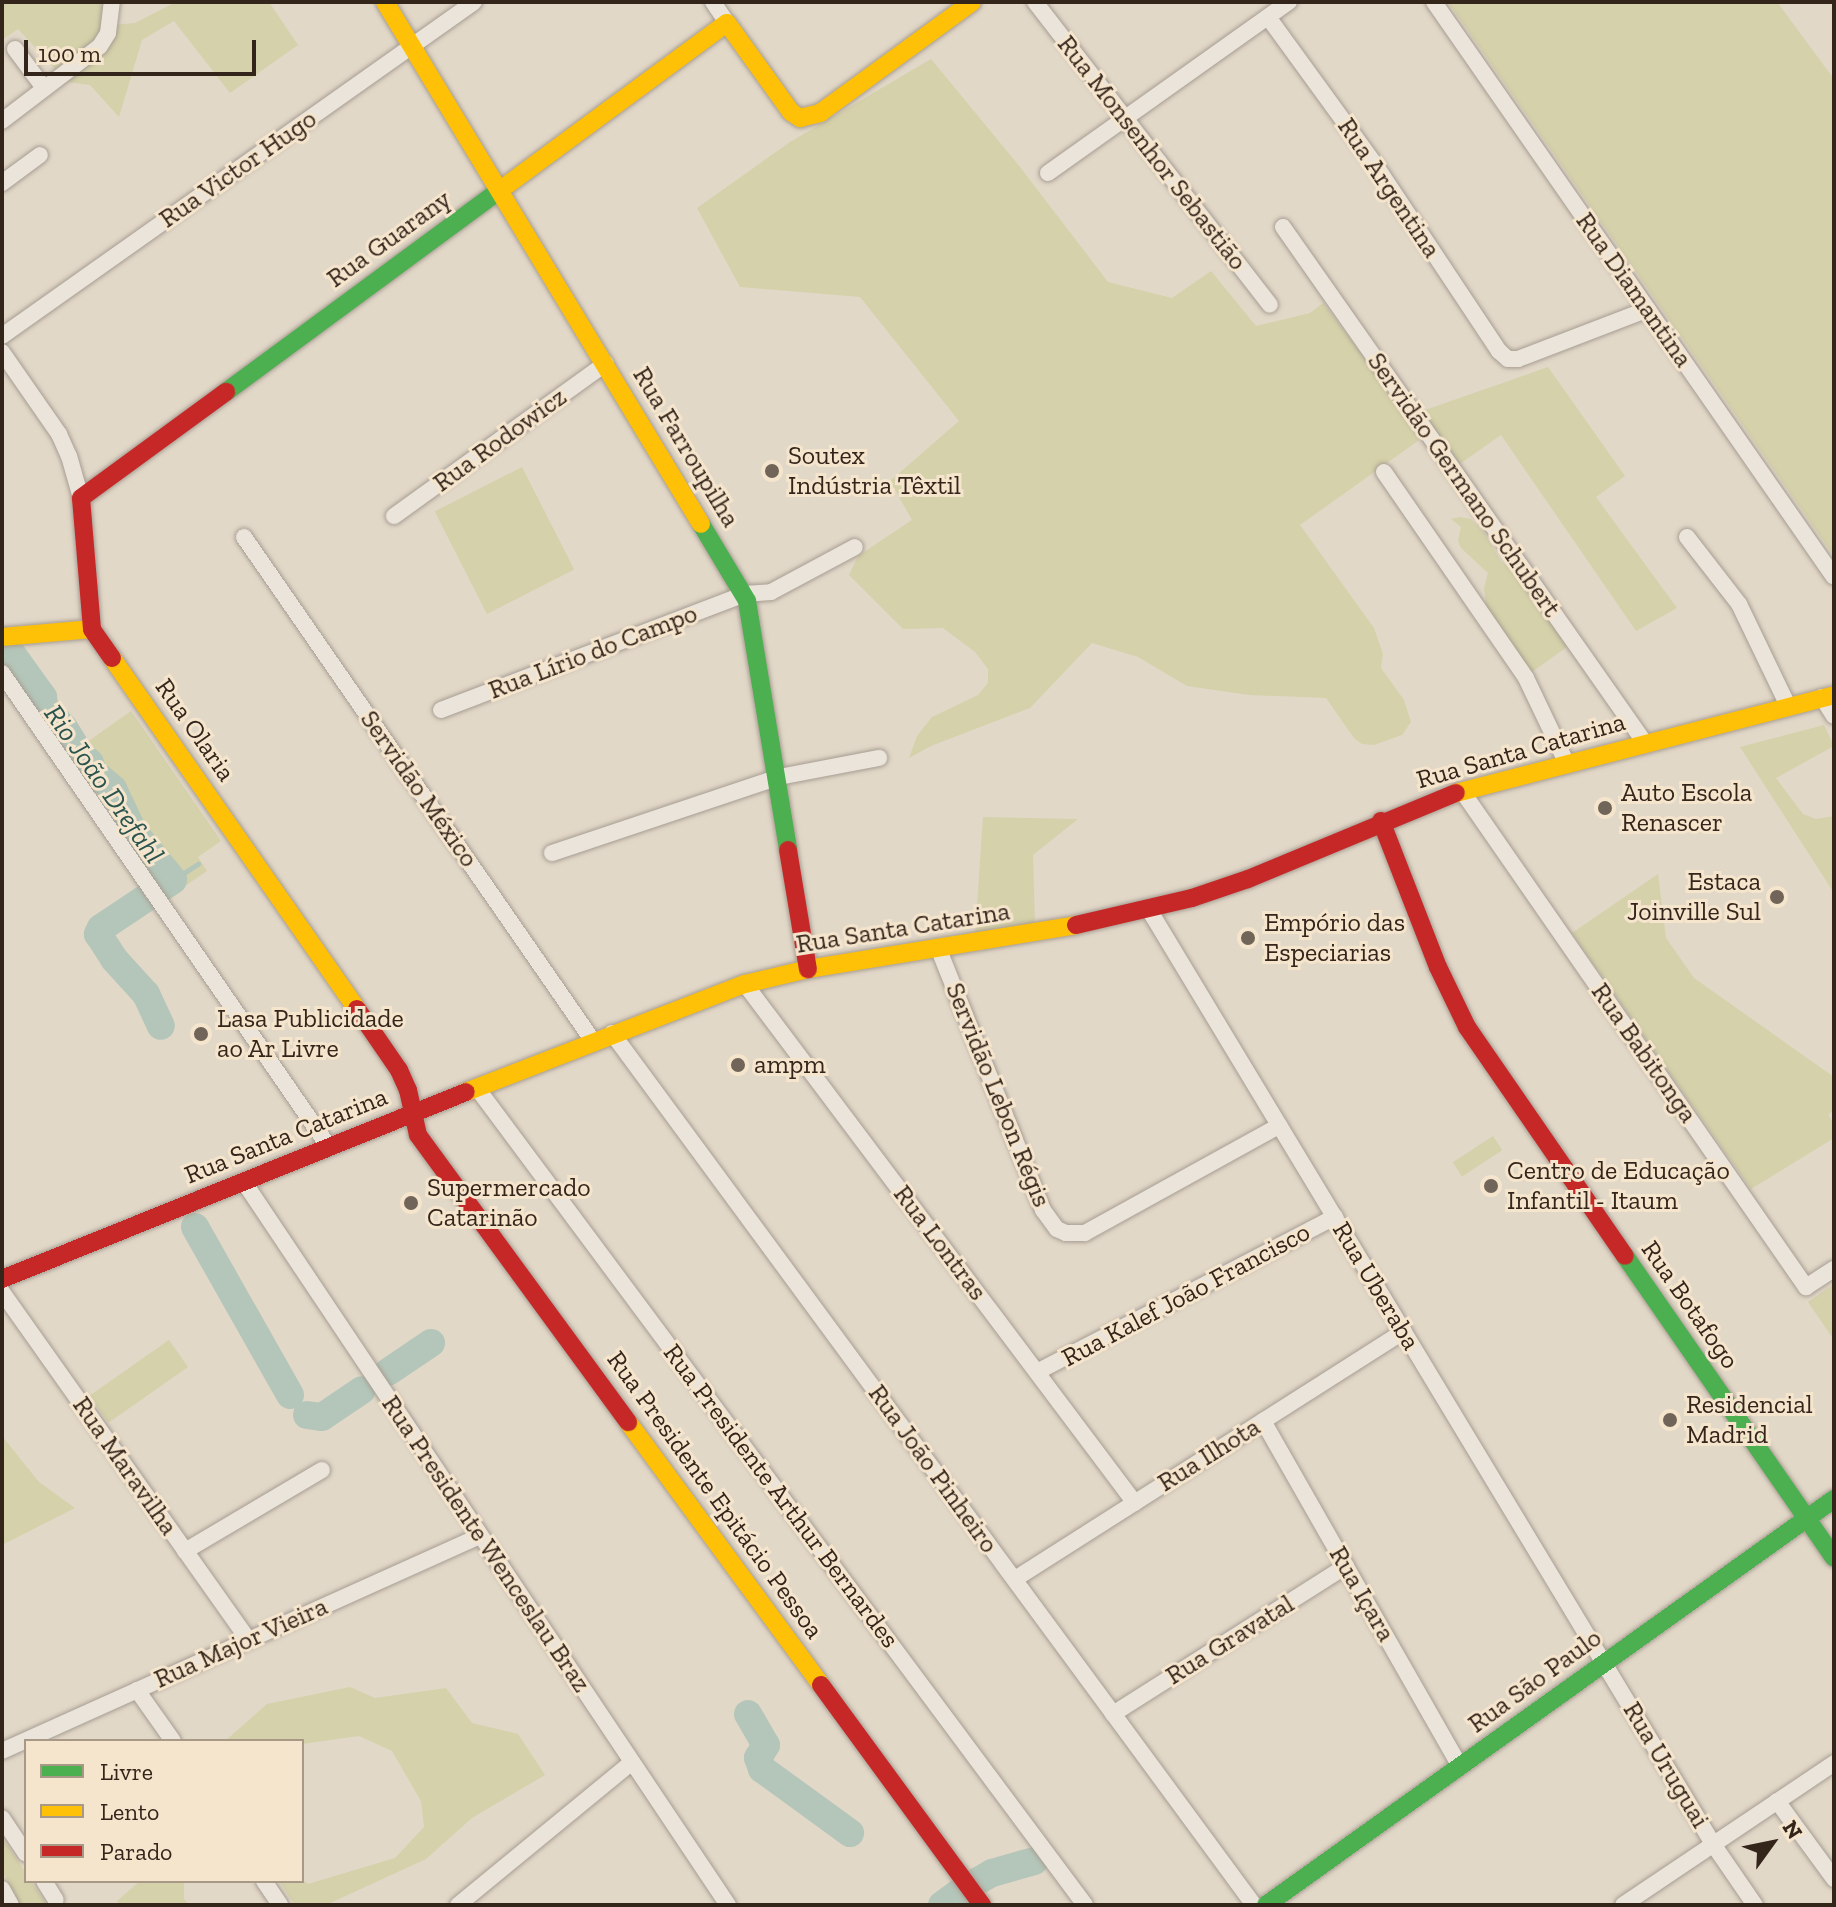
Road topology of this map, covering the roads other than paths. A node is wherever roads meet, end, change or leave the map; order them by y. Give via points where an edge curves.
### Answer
1 (112, 2) edge
2 (385, 2) edge
3 (474, 2) edge
4 (713, 2) edge
5 (972, 2) edge
6 (1035, 2) edge
7 (1289, 2) edge
8 (1434, 2) edge
9 (1268, 17) junction
10 (727, 23) junction
11 (412, 46) junction
12 (15, 49) dead end
13 (44, 88) junction
14 (1125, 118) junction
15 (2, 121) edge
16 (40, 155) dead end
17 (1048, 173) dead end
18 (2, 183) edge
19 (500, 189) junction
20 (1283, 227) dead end
21 (1270, 305) dead end
22 (1648, 309) junction
23 (2, 336) edge
24 (2, 352) edge
25 (606, 363) junction
26 (1384, 472) dead end
27 (81, 498) junction
28 (394, 516) dead end
29 (244, 537) dead end
30 (1687, 537) dead end
31 (855, 547) dead end
32 (1834, 577) edge
33 (744, 594) junction
34 (92, 629) junction
35 (6, 637) edge
36 (2, 673) edge
37 (1828, 696) edge
38 (1788, 706) junction
39 (441, 710) dead end
40 (1834, 716) edge
41 (1645, 743) junction
42 (879, 758) dead end
43 (1567, 764) junction
44 (779, 777) junction
45 (1462, 791) junction
46 (1381, 821) junction
47 (552, 853) dead end
48 (1148, 908) junction
49 (939, 950) junction
50 (808, 969) junction
51 (745, 984) junction
52 (612, 1033) junction
53 (593, 1041) junction
54 (477, 1088) junction
55 (412, 1113) junction
56 (1279, 1126) junction
57 (329, 1147) junction
58 (244, 1182) junction
59 (1335, 1217) junction
60 (1834, 1269) edge
61 (2, 1279) edge
62 (2, 1292) edge
63 (1404, 1331) junction
64 (1037, 1372) junction
65 (1263, 1421) junction
66 (322, 1470) dead end
67 (1834, 1499) edge
68 (1135, 1503) junction
69 (1806, 1519) junction
70 (480, 1536) junction
71 (185, 1551) junction
72 (1834, 1558) edge
73 (1346, 1566) junction
74 (1015, 1579) junction
75 (248, 1640) junction
76 (1605, 1663) junction
77 (137, 1690) junction
78 (1113, 1714) junction
79 (29, 1739) edge
80 (172, 1739) edge
81 (24, 1741) edge
82 (2, 1751) edge
83 (632, 1762) junction
84 (1834, 1763) edge
85 (1460, 1766) junction
86 (1777, 1801) junction
87 (2, 1818) edge
88 (1713, 1844) junction
89 (24, 1851) edge
90 (1834, 1879) edge
91 (45, 1883) edge
92 (265, 1883) edge
93 (2, 1889) edge
94 (56, 1900) dead end
95 (11, 1905) edge
96 (280, 1905) edge
97 (458, 1905) edge
98 (728, 1905) edge
99 (982, 1905) edge
100 (1085, 1905) edge
101 (1254, 1905) edge
102 (1266, 1905) edge
103 (1623, 1905) edge
104 (1755, 1905) edge

1 - 13 street via 108,33 100,46
2 - 11 street, Rua Farroupilha
3 - 11 street, Rua Victor Hugo
4 - 10 street
5 - 10 street via 820,113 800,118
6 - 14 street, Rua Monsenhor Sebastião
7 - 9 street
8 - 22 street, Rua Diamantina
9 - 14 street
9 - 22 street, Rua Argentina via 1383,175 1488,338 1508,359 1529,356
10 - 19 street, Rua Guarany
11 - 19 street, Rua Farroupilha
11 - 23 street, Rua Victor Hugo
12 - 13 street
13 - 15 street
14 - 17 street
14 - 21 street, Rua Monsenhor Sebastião
16 - 18 street
19 - 25 street, Rua Farroupilha
19 - 27 street, Rua Guarany
20 - 41 street, Servidão Germano Schubert
22 - 32 street, Rua Diamantina
24 - 27 street via 59,434
25 - 28 street, Rua Rodowicz
25 - 33 street, Rua Farroupilha
26 - 43 street via 1526,678
27 - 34 street
29 - 53 street, Servidão México
30 - 38 street via 1739,604
31 - 33 street, Rua Lírio do Campo via 771,592
33 - 39 street, Rua Lírio do Campo
33 - 44 street, Rua Farroupilha
34 - 35 street
34 - 55 street, Rua Olaria via 399,1070
36 - 57 street
37 - 38 street, Rua Santa Catarina
37 - 40 street
38 - 41 street, Rua Santa Catarina
41 - 43 street, Rua Santa Catarina
42 - 44 street
43 - 45 street, Rua Santa Catarina
44 - 47 street
44 - 50 street, Rua Farroupilha
45 - 46 street, Rua Santa Catarina
45 - 60 street, Rua Babitonga via 1806,1287
46 - 48 street, Rua Santa Catarina via 1227,887
46 - 69 street, Rua Botafogo via 1467,1027
48 - 49 street, Rua Santa Catarina
48 - 56 street, Rua Uberaba
49 - 50 street, Rua Santa Catarina
49 - 56 street, Servidão Lebon Régis via 1043,1210 1057,1229 1085,1233
50 - 51 street, Rua Santa Catarina
51 - 52 street, Rua Santa Catarina
51 - 64 street, Rua Lontras
52 - 53 street, Rua Santa Catarina
52 - 74 street, Rua João Pinheiro
53 - 54 street, Rua Santa Catarina
54 - 55 street, Rua Santa Catarina
54 - 100 street, Rua Presidente Arthur Bernardes
55 - 57 street, Rua Santa Catarina
55 - 99 street, Rua Presidente Epitácio Pessoa via 418,1135
56 - 59 street, Rua Uberaba
57 - 58 street, Rua Santa Catarina
58 - 61 street, Rua Santa Catarina
58 - 70 street, Rua Presidente Wenceslau Braz
59 - 63 street, Rua Uberaba
59 - 64 street, Rua Kalef João Francisco
62 - 71 street, Rua Maravilha
63 - 65 street, Rua Ilhota
63 - 76 street, Rua Uberaba
64 - 68 street, Rua Lontras
65 - 68 street, Rua Ilhota
65 - 73 street, Rua Içara
66 - 71 street
67 - 69 street, Rua São Paulo
68 - 74 street, Rua Ilhota
69 - 72 street, Rua Botafogo
69 - 76 street, Rua São Paulo
70 - 75 street, Rua Major Vieira
70 - 83 street, Rua Presidente Wenceslau Braz
71 - 75 street, Rua Maravilha
73 - 78 street, Rua Gravatal
73 - 85 street, Rua Içara
74 - 78 street, Rua João Pinheiro
75 - 77 street, Rua Major Vieira
76 - 85 street, Rua São Paulo
76 - 88 street, Rua Uruguai
77 - 79 street, Rua Major Vieira
77 - 80 street
78 - 101 street, Rua João Pinheiro
81 - 82 street, Rua Major Vieira
83 - 97 street
83 - 98 street, Rua Presidente Wenceslau Braz
84 - 86 street
85 - 102 street, Rua São Paulo
86 - 88 street
86 - 90 street
87 - 89 street
88 - 103 street
88 - 104 street, Rua Uruguai
91 - 94 street
92 - 96 street
93 - 95 street

